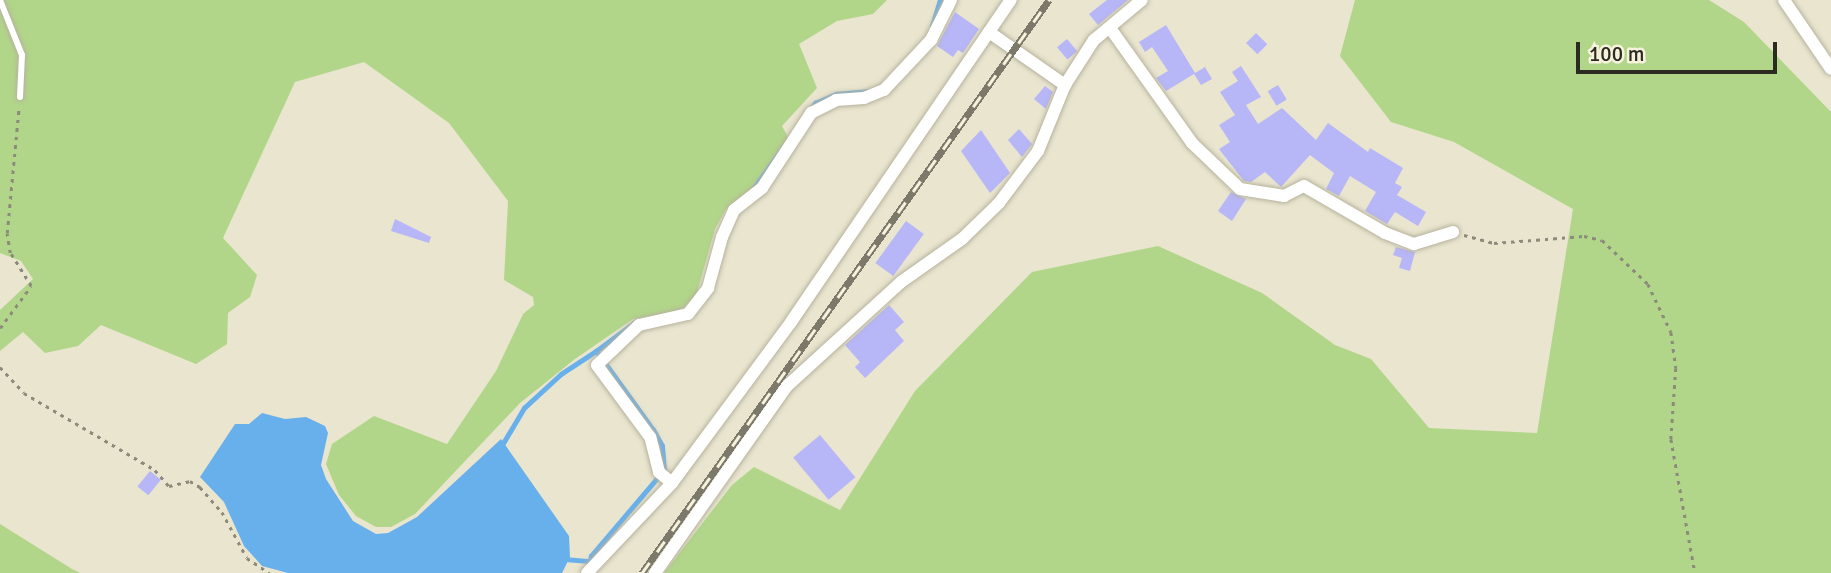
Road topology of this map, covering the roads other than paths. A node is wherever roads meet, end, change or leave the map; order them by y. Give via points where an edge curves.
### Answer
1 (1, 0) edge
2 (951, 0) edge
3 (1011, 0) edge
4 (1142, 0) edge
5 (1784, 0) edge
6 (1110, 29) junction
7 (989, 32) junction
8 (1831, 69) edge
9 (1065, 85) junction
10 (20, 96) road end
11 (1453, 232) road end
12 (664, 477) junction
13 (588, 571) edge
14 (655, 573) edge

1 - 10 lane via 22,55
2 - 12 street via 931,40 884,90 864,98 836,100 811,113 762,188 734,211 708,288 688,314 639,325 597,365 650,436
3 - 7 street
4 - 6 street
5 - 8 street
6 - 9 street via 1094,40
6 - 11 street via 1192,143 1240,189 1284,195 1304,186 1385,233 1414,244
7 - 9 street
7 - 12 street via 790,322
9 - 14 street via 1038,151 999,204 962,239 901,282 786,387
12 - 13 street

